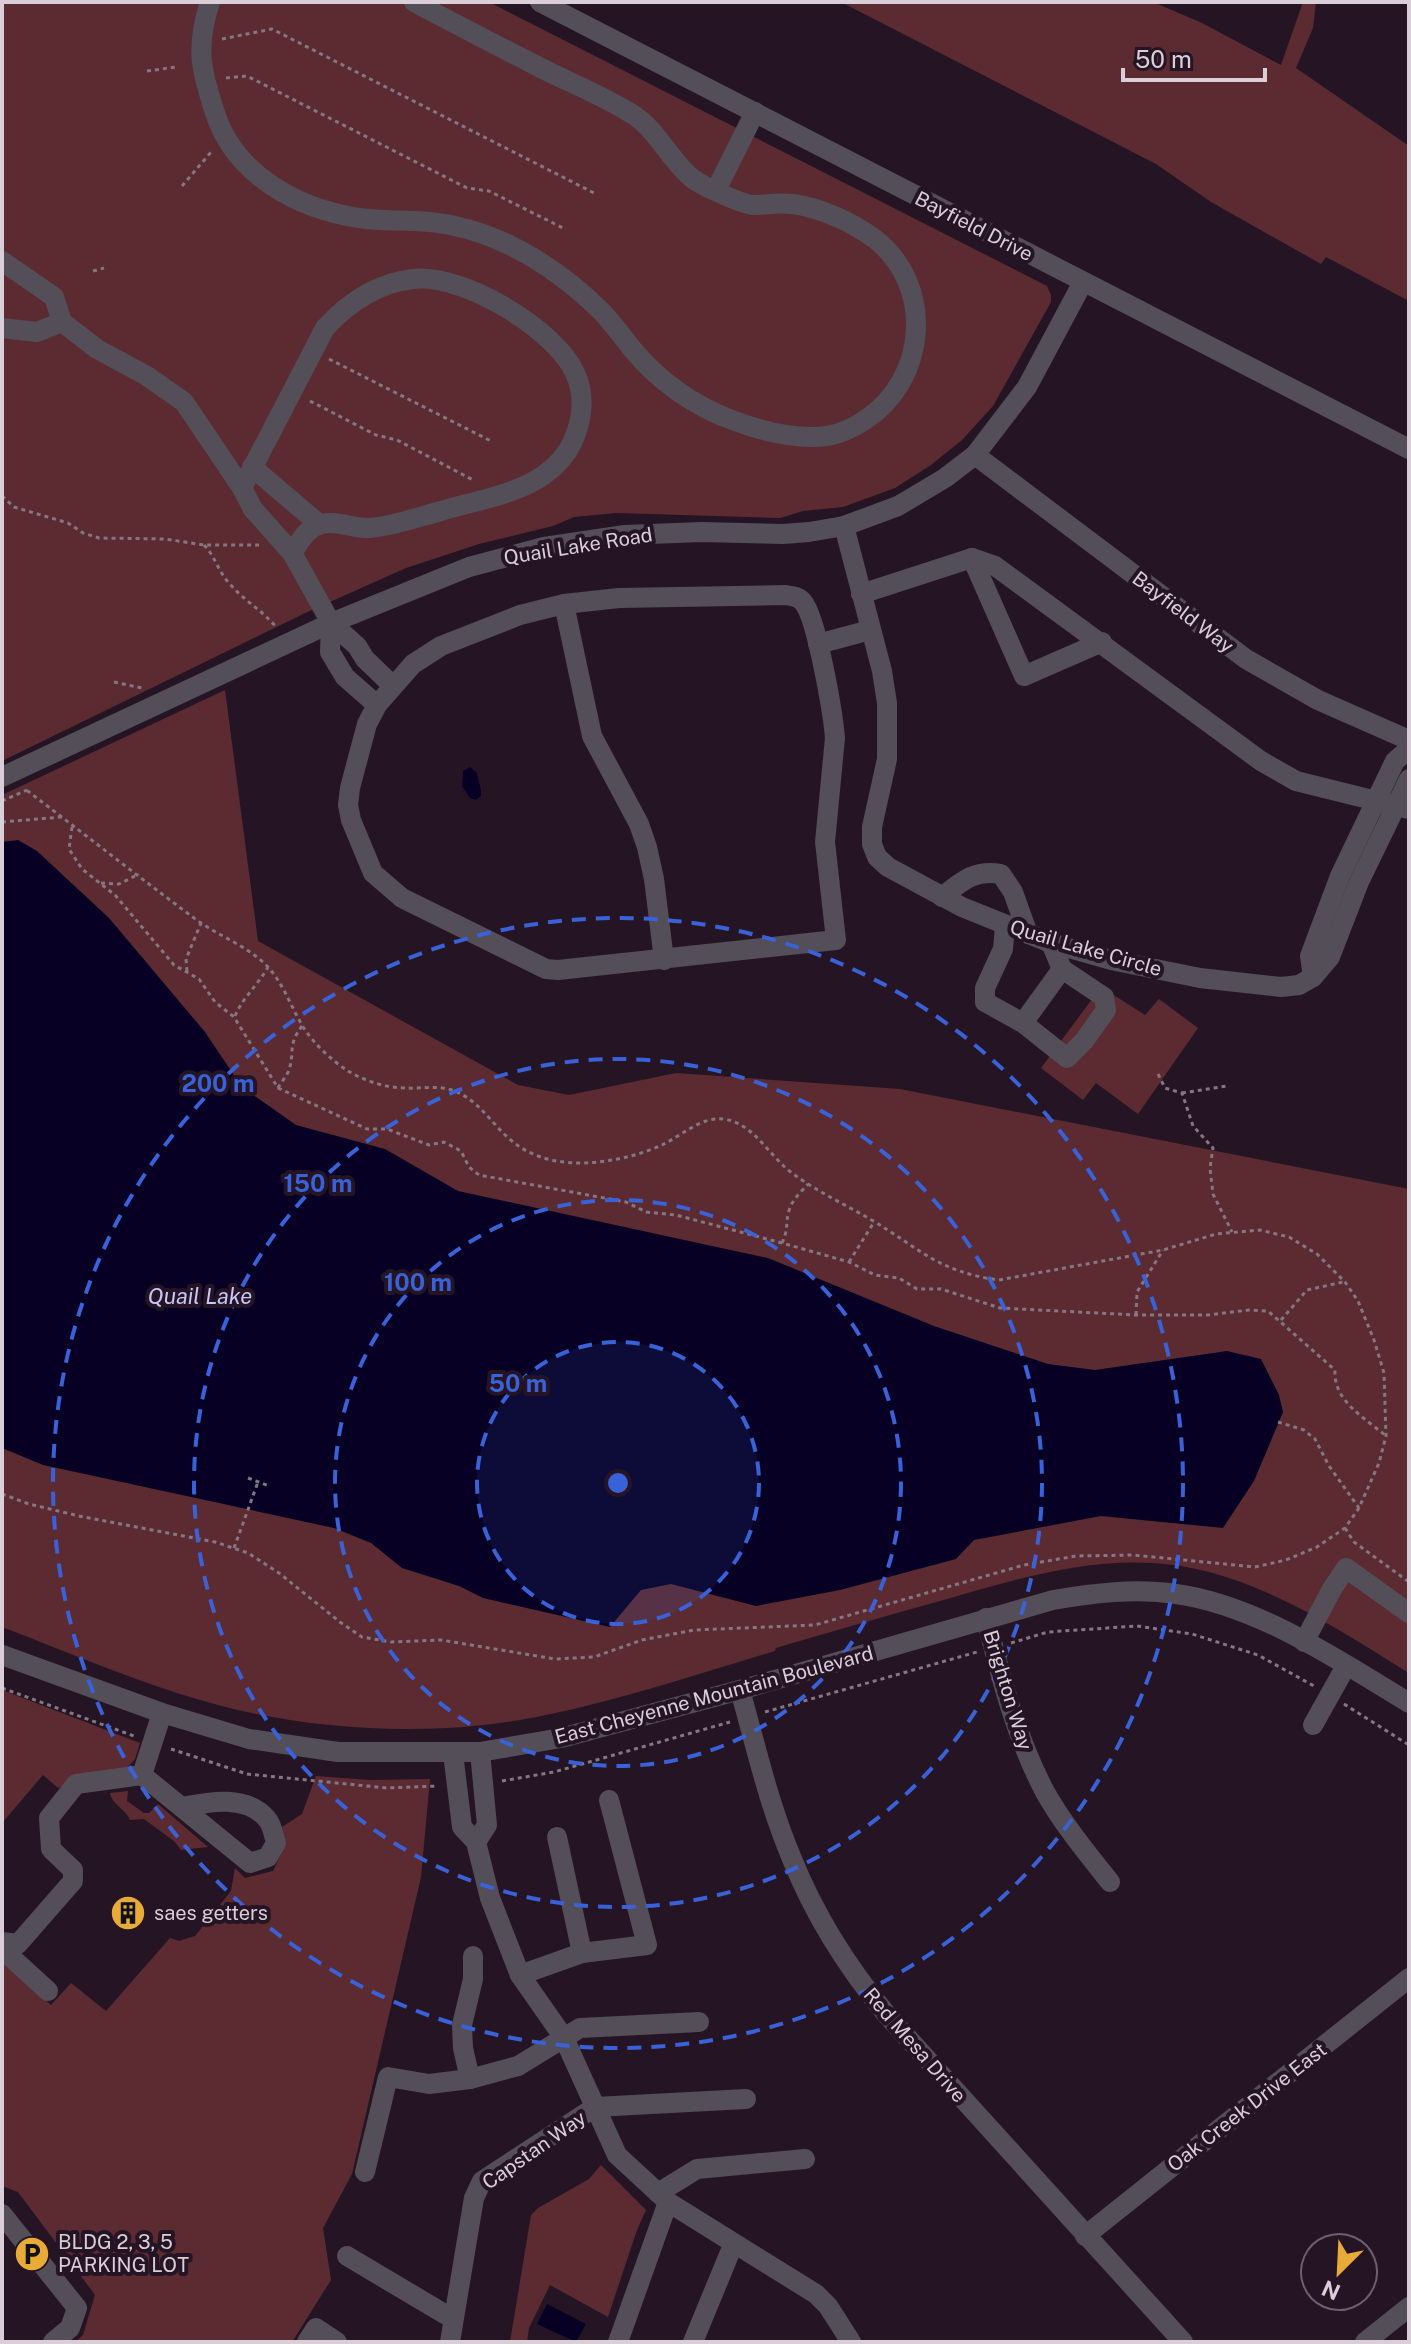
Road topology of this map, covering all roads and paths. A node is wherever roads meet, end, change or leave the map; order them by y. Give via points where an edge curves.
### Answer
1 (210, 2) edge
2 (414, 2) edge
3 (540, 2) edge
4 (199, 49) junction
5 (177, 67) dead end
6 (147, 71) dead end
7 (205, 78) junction
8 (755, 112) junction
9 (214, 148) dead end
10 (182, 186) dead end
11 (716, 190) junction
12 (596, 194) dead end
13 (565, 229) dead end
14 (2, 261) edge
15 (104, 268) dead end
16 (93, 271) dead end
17 (1083, 282) junction
18 (62, 322) junction
19 (2, 328) edge
20 (313, 351) junction
21 (289, 395) junction
22 (493, 442) dead end
23 (1409, 449) edge
24 (975, 455) junction
25 (252, 467) junction
26 (473, 480) dead end
27 (242, 488) junction
28 (2, 496) edge
29 (319, 524) junction
30 (844, 526) junction
31 (276, 535) junction
32 (204, 545) junction
33 (292, 553) junction
34 (972, 558) junction
35 (861, 594) junction
36 (564, 604) junction
37 (331, 623) junction
38 (278, 630) dead end
39 (870, 630) junction
40 (1102, 642) junction
41 (818, 644) junction
42 (114, 682) dead end
43 (392, 685) junction
44 (150, 690) dead end
45 (377, 705) junction
46 (1409, 740) edge
47 (1409, 749) edge
48 (5, 776) edge
49 (1409, 779) edge
50 (27, 790) junction
51 (2, 801) edge
52 (1394, 805) edge
53 (62, 817) junction
54 (2, 822) edge
55 (73, 825) junction
56 (139, 874) junction
57 (99, 883) junction
58 (942, 897) junction
59 (201, 923) junction
60 (1005, 926) junction
61 (1028, 934) junction
62 (1051, 943) junction
63 (664, 960) junction
64 (268, 967) junction
65 (1062, 969) junction
66 (187, 971) junction
67 (1310, 979) junction
68 (1312, 1002) dead end
69 (234, 1017) junction
70 (1023, 1023) junction
71 (302, 1026) junction
72 (1158, 1074) dead end
73 (1227, 1086) dead end
74 (278, 1088) junction
75 (1182, 1093) junction
76 (808, 1184) junction
77 (874, 1222) junction
78 (1232, 1232) junction
79 (782, 1243) junction
80 (1163, 1250) junction
81 (849, 1262) junction
82 (1345, 1282) junction
83 (1136, 1315) junction
84 (1281, 1320) junction
85 (1278, 1422) dead end
86 (1386, 1436) junction
87 (248, 1478) dead end
88 (258, 1482) junction
89 (269, 1486) dead end
90 (2, 1494) edge
91 (1359, 1508) junction
92 (1345, 1528) junction
93 (234, 1548) junction
94 (1409, 1582) edge
95 (1409, 1613) edge
96 (986, 1618) junction
97 (1304, 1642) junction
98 (2, 1655) edge
99 (1346, 1666) junction
100 (740, 1690) junction
101 (1409, 1703) edge
102 (162, 1713) junction
103 (1313, 1725) dead end
104 (480, 1752) junction
105 (453, 1753) junction
106 (142, 1775) junction
107 (609, 1800) dead end
108 (182, 1807) dead end
109 (557, 1837) dead end
110 (476, 1842) junction
111 (1110, 1882) dead end
112 (2, 1942) edge
113 (2, 1949) edge
114 (582, 1953) junction
115 (473, 1956) dead end
116 (520, 1975) junction
117 (1409, 1978) edge
118 (48, 1991) dead end
119 (699, 2022) dead end
120 (564, 2038) junction
121 (470, 2079) junction
122 (746, 2099) dead end
123 (595, 2107) junction
124 (805, 2159) dead end
125 (365, 2172) dead end
126 (663, 2198) junction
127 (2, 2214) edge
128 (1085, 2236) junction
129 (733, 2245) junction
130 (347, 2256) dead end
131 (1409, 2307) edge
132 (453, 2319) junction
133 (53, 2342) edge
134 (307, 2342) edge
135 (337, 2342) edge
136 (450, 2342) edge
137 (618, 2342) edge
138 (693, 2342) edge
139 (851, 2342) edge
140 (1183, 2342) edge
141 (1365, 2342) edge

1 - 4 street
2 - 11 street via 636,116 693,178
3 - 8 street, Bayfield Drive
4 - 7 street
4 - 12 path via 272,29
5 - 6 path
7 - 11 street via 219,127 233,149 263,181 286,194 338,214 447,225 501,241 567,280 658,376 708,410 773,433 830,436 851,429 891,399 910,367 916,325 900,268 873,238 814,208 748,205
7 - 13 path via 247,76 467,188 489,191
8 - 11 street
8 - 17 street, Bayfield Drive
9 - 10 path
14 - 18 street via 54,297
15 - 16 path
17 - 23 street, Bayfield Drive
17 - 24 street, Quail Lake Road via 1027,387
18 - 19 street via 37,332
18 - 27 street via 184,402
20 - 21 street
20 - 22 path
20 - 29 street via 341,310 364,294 416,278 437,280 496,302 554,343 577,377 583,409 571,446 559,463 524,486 389,526
21 - 25 street
21 - 26 path via 397,440
24 - 30 street, Quail Lake Road via 898,506
24 - 46 street, Bayfield Way via 1246,659 1318,700
25 - 27 street
25 - 29 street
27 - 31 street
28 - 32 path via 14,507 99,538
29 - 33 street
30 - 35 street, Quail Lake Circle
30 - 37 street, Quail Lake Road via 783,534 661,532 544,547 469,567
31 - 32 path via 256,547
31 - 33 street
32 - 38 path via 221,575
33 - 37 street
34 - 35 street
34 - 40 street via 995,566
34 - 40 street via 1024,676
35 - 39 street, Quail Lake Circle
36 - 41 street via 785,595 805,603
36 - 43 street via 441,646
36 - 63 street via 592,736 647,847
37 - 43 street
37 - 45 street via 330,652 345,677
37 - 48 street, Quail Lake Road
39 - 41 street
39 - 58 street, Quail Lake Circle via 882,671 889,730 872,844 888,867
40 - 52 street via 1261,761 1296,781
41 - 63 street via 835,738 825,842 836,940
42 - 44 path
43 - 45 street
45 - 63 street via 367,724 348,805 373,873 384,885 546,969
47 - 52 street via 1395,761
48 - 50 path
49 - 52 street
50 - 51 path
50 - 53 path
52 - 67 street via 1330,957
53 - 54 path
53 - 55 path
55 - 56 path
55 - 57 path via 69,849
56 - 57 path via 119,884
56 - 59 path
57 - 66 path via 174,965
58 - 60 street, Quail Lake Circle
58 - 61 street via 967,877 985,871 1001,874
59 - 64 path
59 - 66 path via 186,959
60 - 61 street, Quail Lake Circle
60 - 70 street via 985,1002
61 - 62 street, Quail Lake Circle
62 - 65 street
62 - 67 street, Quail Lake Circle via 1200,978 1281,987
64 - 69 path
64 - 71 path
65 - 70 street
65 - 70 street via 1104,997 1106,1010 1084,1041 1067,1058
66 - 69 path
67 - 68 street
69 - 74 path
71 - 74 path
71 - 76 path via 347,1070 373,1083 459,1092 509,1142 537,1156 593,1162 627,1156 717,1118 738,1124
72 - 75 path via 1165,1088
73 - 75 path
74 - 79 path via 367,1129 387,1129 429,1145 444,1142 461,1151 479,1175 626,1202 646,1212
75 - 78 path via 1193,1126 1213,1148 1213,1194
76 - 77 path
76 - 79 path via 788,1212 789,1228
77 - 80 path via 945,1268 999,1280
77 - 81 path
78 - 80 path
78 - 82 path via 1260,1230 1289,1237 1317,1254
79 - 81 path
80 - 83 path via 1137,1292
81 - 83 path via 917,1289 941,1289 1000,1308
82 - 84 path via 1307,1290
82 - 86 path via 1358,1301 1384,1373
83 - 84 path via 1249,1310 1268,1311
84 - 86 path via 1335,1370 1343,1399
85 - 91 path via 1315,1439
86 - 91 path
87 - 88 path
88 - 89 path
88 - 93 path
90 - 93 path
91 - 92 path
92 - 93 path via 1317,1547 1255,1567 1133,1555 1076,1556 1024,1565 815,1625 694,1630 594,1657 555,1659 441,1640 362,1637 279,1573
92 - 94 path via 1354,1542
95 - 97 street via 1346,1568
96 - 97 street, East Cheyenne Mountain Boulevard via 1090,1593 1145,1591 1235,1609
96 - 100 street, East Cheyenne Mountain Boulevard
96 - 111 street, Brighton Way via 1028,1757 1067,1827
97 - 99 street, East Cheyenne Mountain Boulevard
98 - 102 street, East Cheyenne Mountain Boulevard
99 - 101 street, East Cheyenne Mountain Boulevard
99 - 103 street
100 - 104 street, East Cheyenne Mountain Boulevard via 561,1738
100 - 128 street, Red Mesa Drive via 792,1859 843,1956 887,2015
102 - 105 street, East Cheyenne Mountain Boulevard via 249,1739 294,1746 338,1752
102 - 106 street
104 - 105 street, East Cheyenne Mountain Boulevard
104 - 110 street via 487,1825
105 - 110 street via 462,1827
106 - 108 street
106 - 112 street via 76,1784 49,1818 51,1849 73,1870 73,1881 18,1944
107 - 114 street via 647,1945
109 - 114 street
110 - 116 street via 490,1898
113 - 118 street
114 - 116 street
115 - 121 street via 462,2025
116 - 120 street
117 - 128 street, Oak Creek Drive East
119 - 120 street via 580,2028
120 - 121 street via 518,2066
120 - 123 street
121 - 125 street via 429,2084 388,2077
122 - 123 street, Capstan Way
123 - 126 street via 617,2155
123 - 132 street, Capstan Way via 477,2189
124 - 126 street via 697,2169
126 - 129 street
126 - 137 street
127 - 133 street via 77,2308 70,2328
128 - 140 street, Red Mesa Drive
129 - 138 street
129 - 139 street via 828,2306
130 - 132 street
131 - 141 street
132 - 136 street, Capstan Way
134 - 135 street via 316,2328

